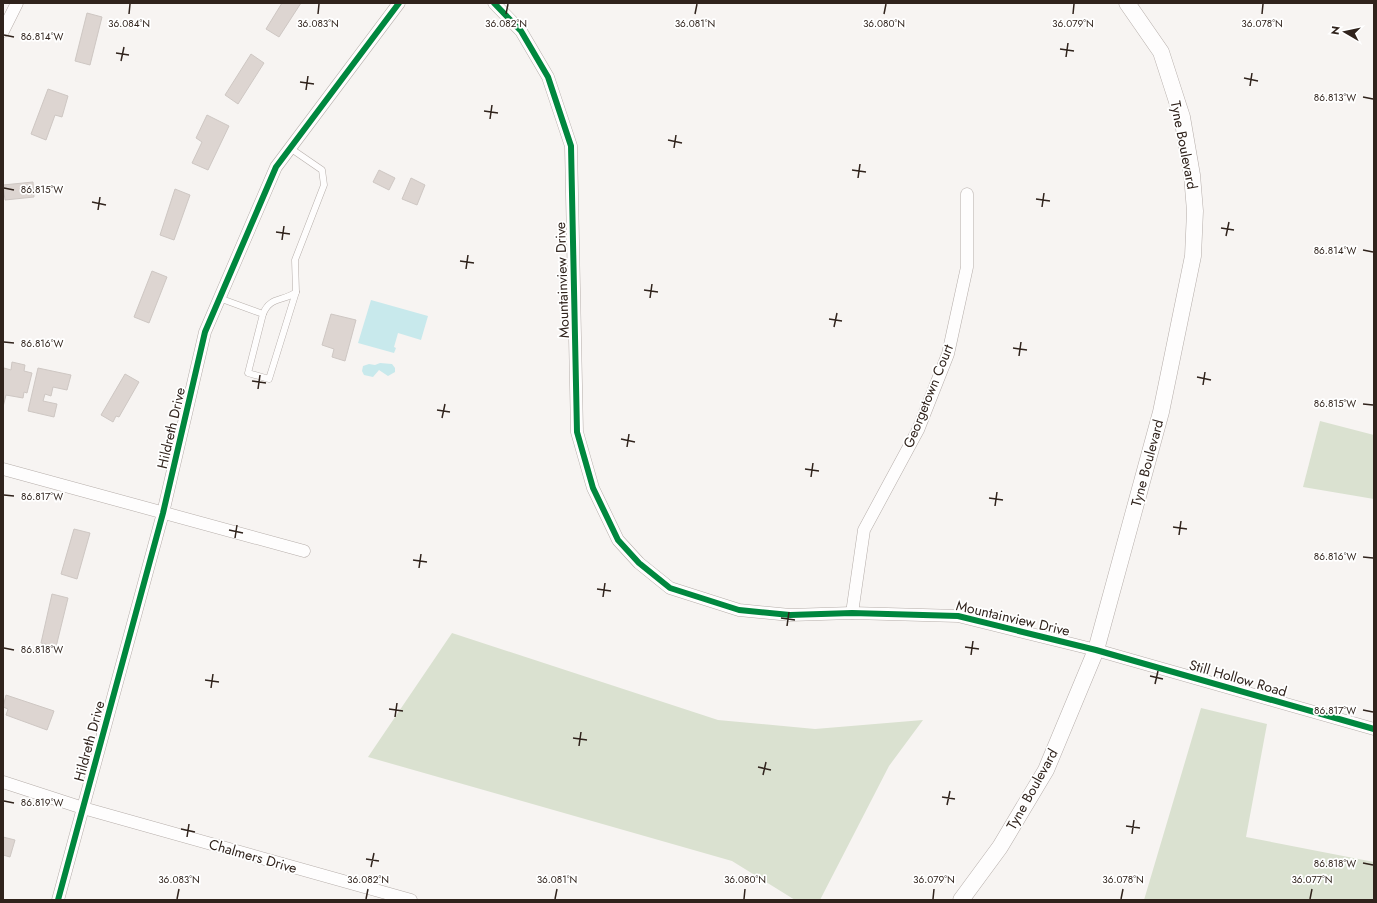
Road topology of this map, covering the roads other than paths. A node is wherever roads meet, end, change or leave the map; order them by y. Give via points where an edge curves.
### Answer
1 (17, 3) edge
2 (398, 3) edge
3 (494, 3) edge
4 (1127, 3) edge
5 (3, 31) edge
6 (290, 148) junction
7 (967, 194) dead end
8 (296, 292) junction
9 (219, 298) junction
10 (263, 314) junction
11 (3, 469) edge
12 (163, 513) junction
13 (304, 551) dead end
14 (852, 613) junction
15 (1096, 650) junction
16 (1374, 729) edge
17 (3, 782) edge
18 (83, 808) junction
19 (58, 900) edge
20 (411, 900) edge
21 (961, 900) edge

1 - 5 street
2 - 6 street, Hildreth Drive
3 - 14 street, Mountainview Drive via 521,32 548,77 571,146 577,432 593,488 618,540 639,563 670,588 739,610 790,615
4 - 15 street, Tyne Boulevard via 1161,52 1182,117 1195,211 1193,256 1161,412
6 - 8 lane via 322,170 324,177 324,185 295,260
6 - 9 street, Hildreth Drive via 276,167
7 - 14 street, Georgetown Court via 967,267 948,354 918,430 864,530
8 - 10 lane via 266,306
8 - 10 lane via 269,379 248,373
9 - 10 lane
9 - 12 street, Hildreth Drive via 205,332
11 - 12 street
12 - 13 street
12 - 18 street, Hildreth Drive
14 - 15 street, Mountainview Drive via 958,616
15 - 16 street, Still Hollow Road
15 - 21 street, Tyne Boulevard via 1046,770 1000,847
17 - 18 street, Chalmers Drive
18 - 19 street, Hildreth Drive
18 - 20 street, Chalmers Drive

